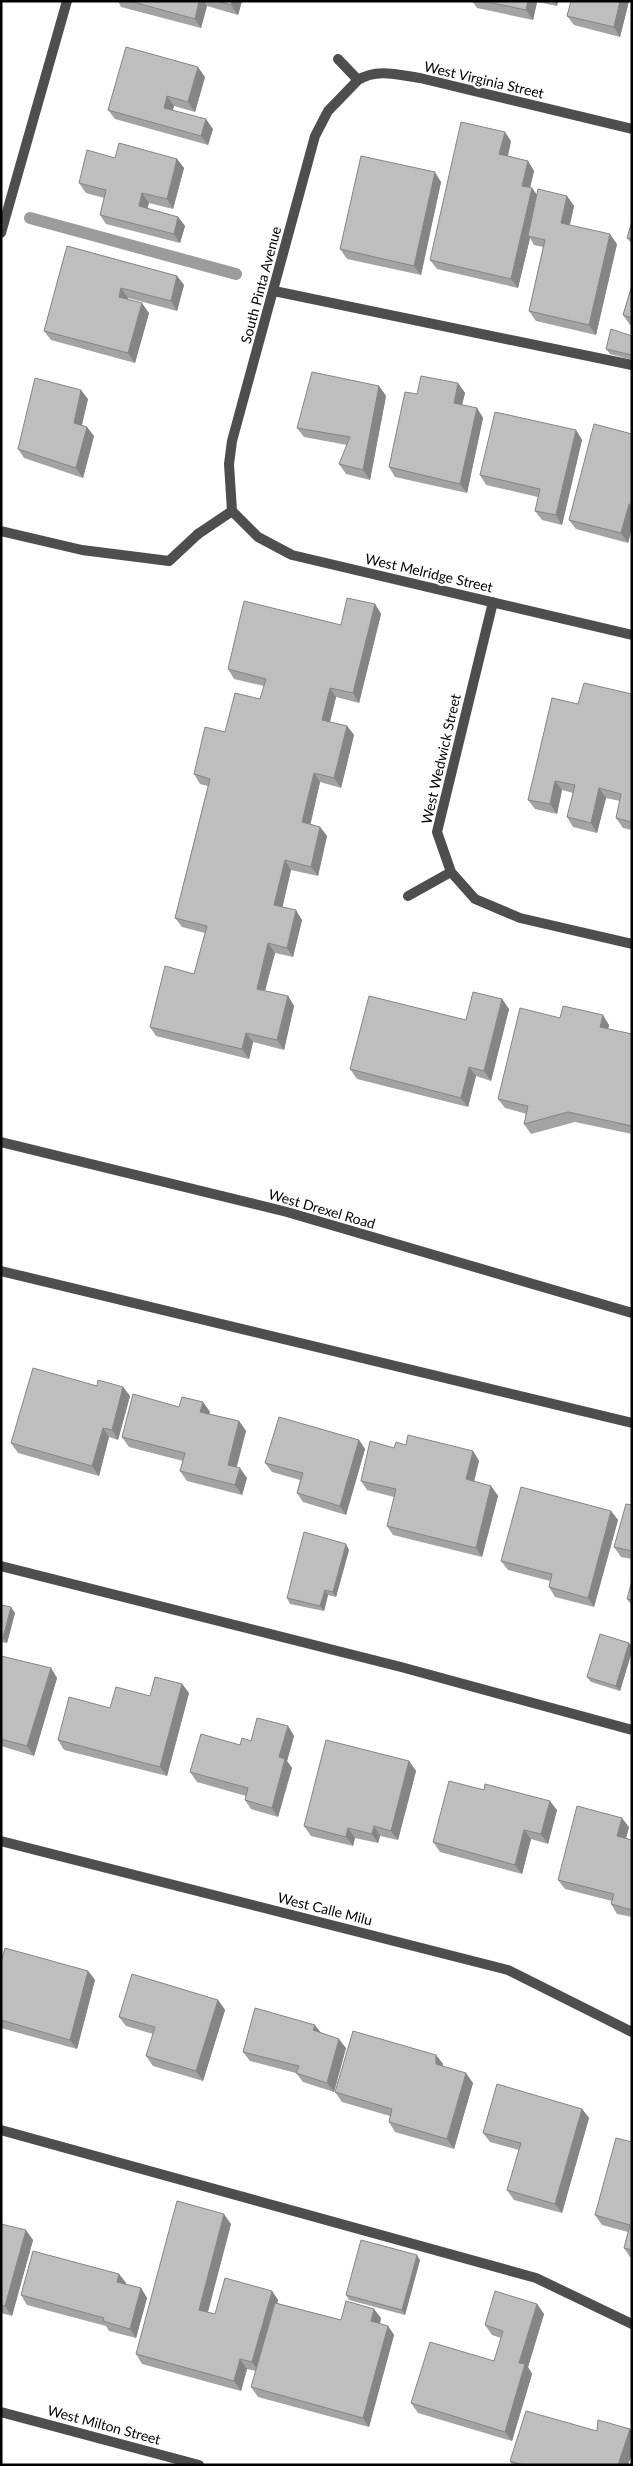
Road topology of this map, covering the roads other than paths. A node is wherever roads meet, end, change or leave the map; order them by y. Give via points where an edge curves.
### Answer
1 (66, 1) edge
2 (338, 59) dead end
3 (358, 80) junction
4 (632, 129) edge
5 (1, 233) edge
6 (274, 291) junction
7 (632, 365) edge
8 (232, 511) junction
9 (1, 531) edge
10 (493, 602) junction
11 (632, 635) edge
12 (451, 872) junction
13 (408, 896) dead end
14 (632, 944) edge
15 (1, 1142) edge
16 (1, 1271) edge
17 (632, 1313) edge
18 (632, 1423) edge
19 (1, 1566) edge
20 (632, 1730) edge
21 (1, 1841) edge
22 (632, 2032) edge
23 (1, 2130) edge
24 (632, 2324) edge
25 (1, 2412) edge
26 (199, 2465) edge

1 - 5 street
2 - 3 street
3 - 4 street, West Virginia Street via 384,73 420,78
3 - 6 street, South Pinta Avenue via 328,111 315,136
6 - 7 street
6 - 8 street, South Pinta Avenue via 232,441 229,464
8 - 9 street via 198,534 169,561 82,550
8 - 10 street, West Melridge Street via 258,537 292,555
10 - 11 street, West Melridge Street
10 - 12 street, West Wedwick Street via 437,832
12 - 13 street
12 - 14 street, West Wedwick Street via 475,899 520,918
15 - 17 street, West Drexel Road via 287,1212
16 - 18 street
19 - 20 street
21 - 22 street, West Calle Milu via 508,1970
23 - 24 street via 536,2278
25 - 26 street, West Milton Street

